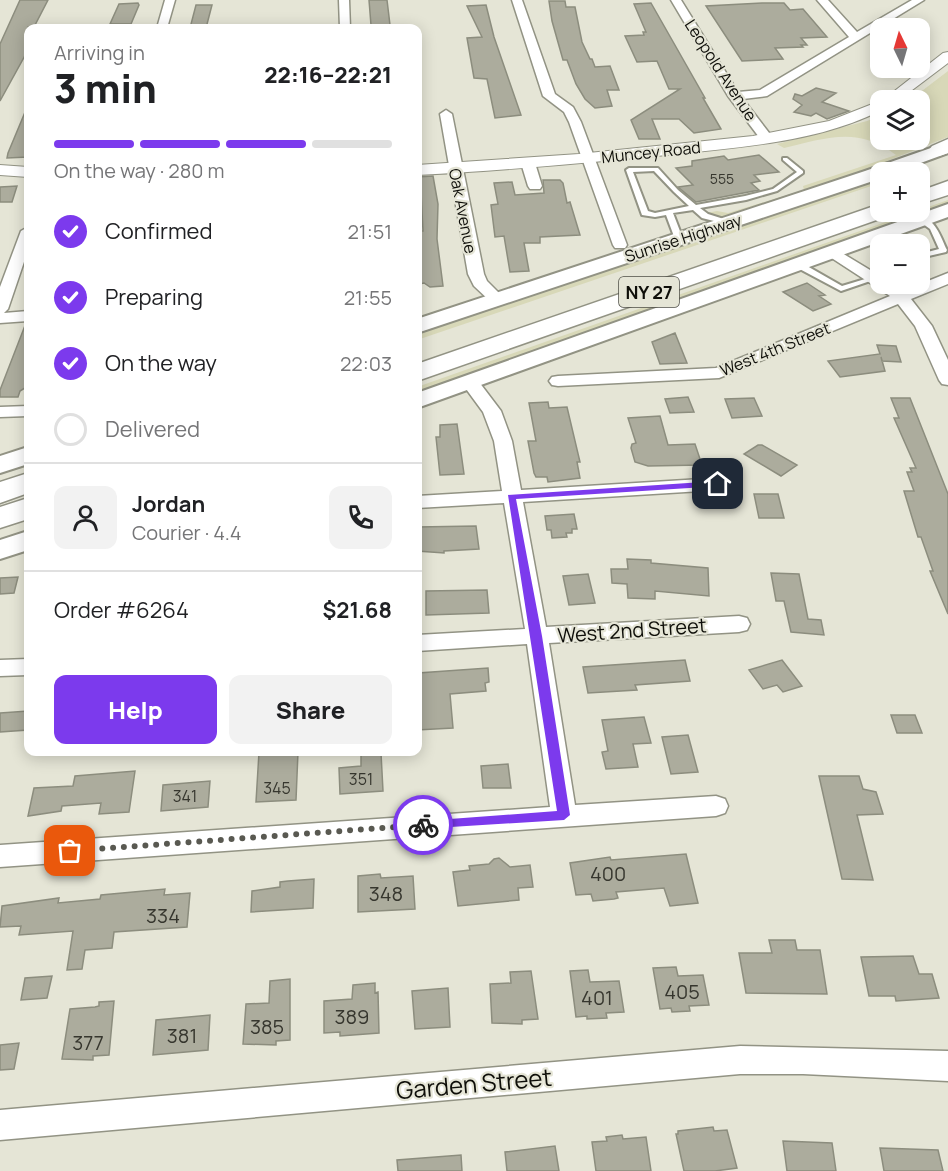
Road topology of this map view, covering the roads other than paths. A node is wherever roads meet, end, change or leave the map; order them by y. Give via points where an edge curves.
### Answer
1 (170, 0) edge
2 (344, 0) edge
3 (518, 0) edge
4 (676, 0) edge
5 (822, 0) edge
6 (919, 0) edge
7 (163, 24) edge
8 (345, 24) edge
9 (856, 38) junction
10 (948, 56) edge
11 (903, 90) edge
12 (734, 96) junction
13 (870, 110) edge
14 (446, 114) dead end
15 (767, 138) junction
16 (945, 147) edge
17 (586, 158) junction
18 (785, 159) dead end
19 (528, 163) junction
20 (455, 168) junction
21 (0, 170) edge
22 (422, 170) edge
23 (948, 170) edge
24 (24, 172) edge
25 (930, 176) edge
26 (535, 186) dead end
27 (948, 188) edge
28 (870, 196) edge
29 (930, 201) edge
30 (696, 208) junction
31 (930, 209) edge
32 (948, 210) edge
33 (669, 212) junction
34 (870, 214) edge
35 (902, 222) edge
36 (929, 222) edge
37 (727, 223) junction
38 (886, 234) edge
39 (679, 239) junction
40 (24, 242) edge
41 (870, 243) edge
42 (620, 245) dead end
43 (832, 252) junction
44 (930, 254) edge
45 (806, 269) junction
46 (870, 275) edge
47 (948, 278) edge
48 (870, 283) edge
49 (899, 294) edge
50 (902, 296) junction
51 (497, 299) junction
52 (0, 309) edge
53 (24, 316) edge
54 (0, 318) edge
55 (422, 322) edge
56 (422, 349) edge
57 (422, 371) edge
58 (948, 380) edge
59 (558, 381) dead end
60 (470, 382) junction
61 (422, 399) edge
62 (24, 411) edge
63 (0, 412) edge
64 (24, 456) edge
65 (0, 465) edge
66 (24, 484) edge
67 (718, 484) dead end
68 (0, 493) edge
69 (511, 497) junction
70 (422, 502) edge
71 (24, 509) edge
72 (0, 518) edge
73 (24, 541) edge
74 (0, 550) edge
75 (739, 624) dead end
76 (537, 636) junction
77 (422, 643) edge
78 (24, 667) edge
79 (0, 668) edge
80 (716, 806) dead end
81 (564, 815) junction
82 (0, 856) edge
83 (948, 1065) edge
84 (0, 1125) edge

1 - 7 street
2 - 8 street
3 - 17 street via 549,96 569,110
4 - 12 street, Leopold Avenue
5 - 9 street
6 - 9 street
9 - 12 street via 763,93
10 - 11 street
12 - 15 street, Leopold Avenue
13 - 15 street, Muncey Road via 846,120
14 - 20 street, Oak Avenue
15 - 17 street, Muncey Road
16 - 37 main road, Sunrise Highway
17 - 19 street, Muncey Road
17 - 42 street
18 - 30 lane via 801,172 775,190
19 - 20 street, Muncey Road
19 - 26 street
20 - 22 street, Muncey Road
20 - 51 street, Oak Avenue via 476,274
21 - 24 street
23 - 25 highway
27 - 29 highway
28 - 56 highway, Sunrise Highway / NY 27
30 - 33 lane
30 - 33 lane via 656,169 629,171 645,213
30 - 37 lane via 705,216
31 - 32 main road
33 - 39 lane
34 - 57 highway, Sunrise Highway / NY 27
35 - 38 main road
36 - 44 lane via 944,250
37 - 39 main road, Sunrise Highway
39 - 51 main road, Sunrise Highway
40 - 52 street
41 - 43 main road
43 - 45 main road
43 - 46 street
45 - 48 lane via 841,289
45 - 60 main road
47 - 50 street, West 4th Street
49 - 50 street
50 - 58 street via 927,329
50 - 59 street, West 4th Street via 719,373
51 - 55 main road, Sunrise Highway
53 - 54 street
60 - 61 main road
60 - 69 street via 488,404 498,425
62 - 63 street
64 - 65 main road
66 - 68 highway
67 - 69 street
69 - 70 street
69 - 76 street
71 - 72 highway
73 - 74 main road
75 - 76 street, West 2nd Street
76 - 77 street, West 2nd Street
76 - 81 street
78 - 79 street
80 - 81 street
81 - 82 street
83 - 84 street, Garden Street via 740,1060

